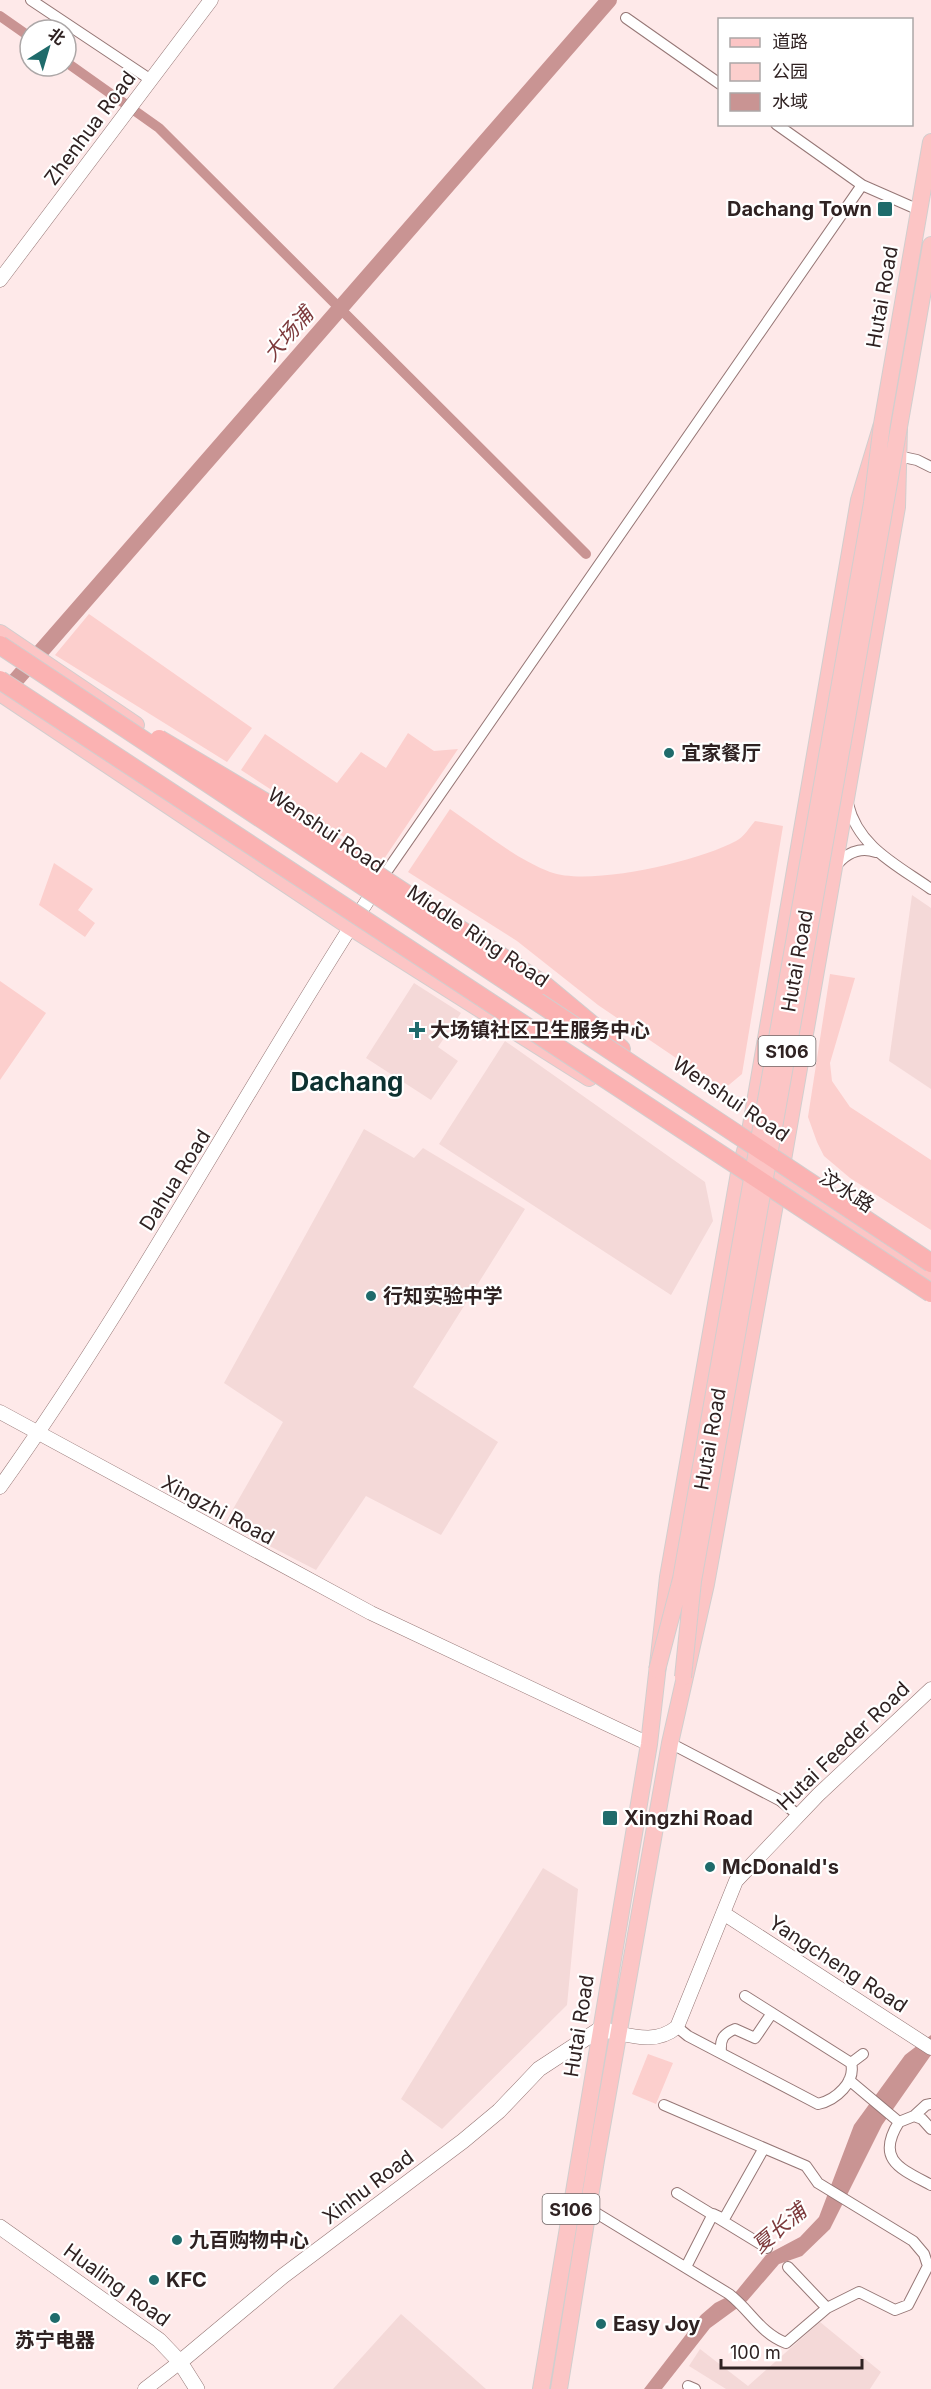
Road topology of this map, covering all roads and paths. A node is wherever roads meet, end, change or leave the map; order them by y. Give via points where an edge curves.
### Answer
1 (31, 0) edge
2 (211, 0) edge
3 (626, 18) dead end
4 (151, 80) junction
5 (718, 83) edge
6 (779, 126) edge
7 (931, 142) edge
8 (862, 185) junction
9 (919, 210) junction
10 (931, 245) edge
11 (0, 280) edge
12 (931, 299) edge
13 (919, 314) junction
14 (882, 424) junction
15 (899, 427) junction
16 (898, 456) junction
17 (931, 467) edge
18 (1, 638) edge
19 (39, 672) junction
20 (0, 680) edge
21 (0, 693) edge
22 (846, 798) junction
23 (882, 855) junction
24 (834, 868) junction
25 (375, 889) junction
26 (931, 889) edge
27 (350, 927) junction
28 (634, 1060) junction
29 (748, 1137) junction
30 (739, 1173) junction
31 (779, 1177) junction
32 (931, 1258) edge
33 (931, 1263) edge
34 (931, 1272) edge
35 (928, 1291) edge
36 (0, 1412) edge
37 (38, 1434) junction
38 (0, 1487) edge
39 (657, 1670) junction
40 (683, 1677) junction
41 (931, 1689) edge
42 (670, 1743) junction
43 (649, 1744) junction
44 (798, 1815) junction
45 (723, 1913) junction
46 (745, 1996) dead end
47 (772, 2013) junction
48 (676, 2027) junction
49 (600, 2029) junction
50 (618, 2033) junction
51 (931, 2048) edge
52 (721, 2052) junction
53 (863, 2054) dead end
54 (851, 2063) junction
55 (849, 2080) junction
56 (931, 2104) edge
57 (664, 2105) dead end
58 (914, 2116) junction
59 (896, 2119) junction
60 (931, 2129) edge
61 (764, 2148) junction
62 (931, 2185) edge
63 (677, 2193) dead end
64 (588, 2208) junction
65 (713, 2214) junction
66 (724, 2219) junction
67 (0, 2227) edge
68 (767, 2248) dead end
69 (686, 2267) junction
70 (788, 2267) dead end
71 (827, 2308) junction
72 (180, 2361) junction
73 (145, 2389) edge
74 (197, 2389) edge
75 (542, 2389) edge
76 (559, 2389) edge

1 - 4 street
2 - 4 street, Zhenhua Road
3 - 5 street
4 - 11 street, Zhenhua Road
6 - 8 street
7 - 9 main road, Hutai Road / S106
8 - 9 street
8 - 25 street
9 - 14 main road, Hutai Road / S106
10 - 13 main road, Hutai Road / S106
12 - 13 main road
13 - 15 main road, Hutai Road / S106
14 - 29 main road, Hutai Road / S106 via 859,500
14 - 39 main road, Hutai Road / S106, bridge via 870,514 681,1579
15 - 16 main road, Hutai Road / S106
15 - 40 main road, Hutai Road / S106, bridge via 693,1581
16 - 17 street
16 - 22 main road, Hutai Road / S106 via 897,507
18 - 19 highway, Middle Ring Road, bridge
18 - 25 main road, Wenshui Road via 65,676
19 - 28 highway, bridge via 220,773 544,985
19 - 33 highway, Middle Ring Road, bridge
20 - 35 highway, bridge
21 - 27 main road, Wenshui Road
22 - 23 street via 856,828
22 - 24 main road, Hutai Road / S106
23 - 24 street via 857,851
23 - 26 street
24 - 31 main road, Hutai Road / S106
25 - 27 street, Dahua Road
25 - 28 main road, Wenshui Road
27 - 30 main road, Wenshui Road
27 - 37 street, Dahua Road via 198,1182
28 - 29 main road, Wenshui Road
29 - 30 main road, Hutai Road / S106
29 - 31 main road, 汶水路
30 - 31 main road, Wenshui Road
30 - 39 main road, Hutai Road / S106 via 668,1577
31 - 32 main road, Wenshui Road
31 - 34 main road, 汶水路
31 - 35 main road, Wenshui Road
31 - 35 main road, 汶水路 via 888,1254
31 - 40 main road, Hutai Road / S106 via 706,1584
36 - 37 street, Xingzhi Road
37 - 38 street, Dahua Road
37 - 43 street, Xingzhi Road via 371,1613
39 - 43 main road, Hutai Road / S106
40 - 42 main road, Hutai Road / S106
41 - 44 street, Hutai Feeder Road
42 - 44 street via 781,1801
42 - 50 main road, Hutai Road / S106
43 - 49 main road, Hutai Road / S106
44 - 45 street, Hutai Feeder Road via 736,1881
45 - 48 street, Hutai Feeder Road
45 - 51 street, Yangcheng Road
46 - 47 street
47 - 52 street via 755,2038 735,2029 727,2032 722,2038
47 - 54 street
48 - 50 street via 652,2038
48 - 52 street
49 - 50 main road
49 - 72 main road, Xinhu Road via 539,2069 463,2142 289,2272
49 - 75 main road, Hutai Road / S106
50 - 64 main road, Hutai Road / S106
52 - 55 street via 818,2104 834,2098
53 - 54 street
54 - 55 street
55 - 59 street
56 - 58 street
57 - 61 street
58 - 59 street
58 - 60 street
59 - 62 street via 889,2154 895,2164
61 - 66 street
61 - 71 street via 806,2166 818,2182 913,2241 924,2254 928,2266 908,2305 895,2310 859,2292
63 - 65 street
64 - 69 street
64 - 76 main road, Hutai Road / S106
65 - 66 street
65 - 69 street
66 - 68 street
67 - 72 main road, Hualing Road via 159,2340
69 - 71 street via 744,2306 770,2337 786,2343
70 - 71 street
72 - 73 street, Xinhu Road
72 - 74 main road, Hualing Road

